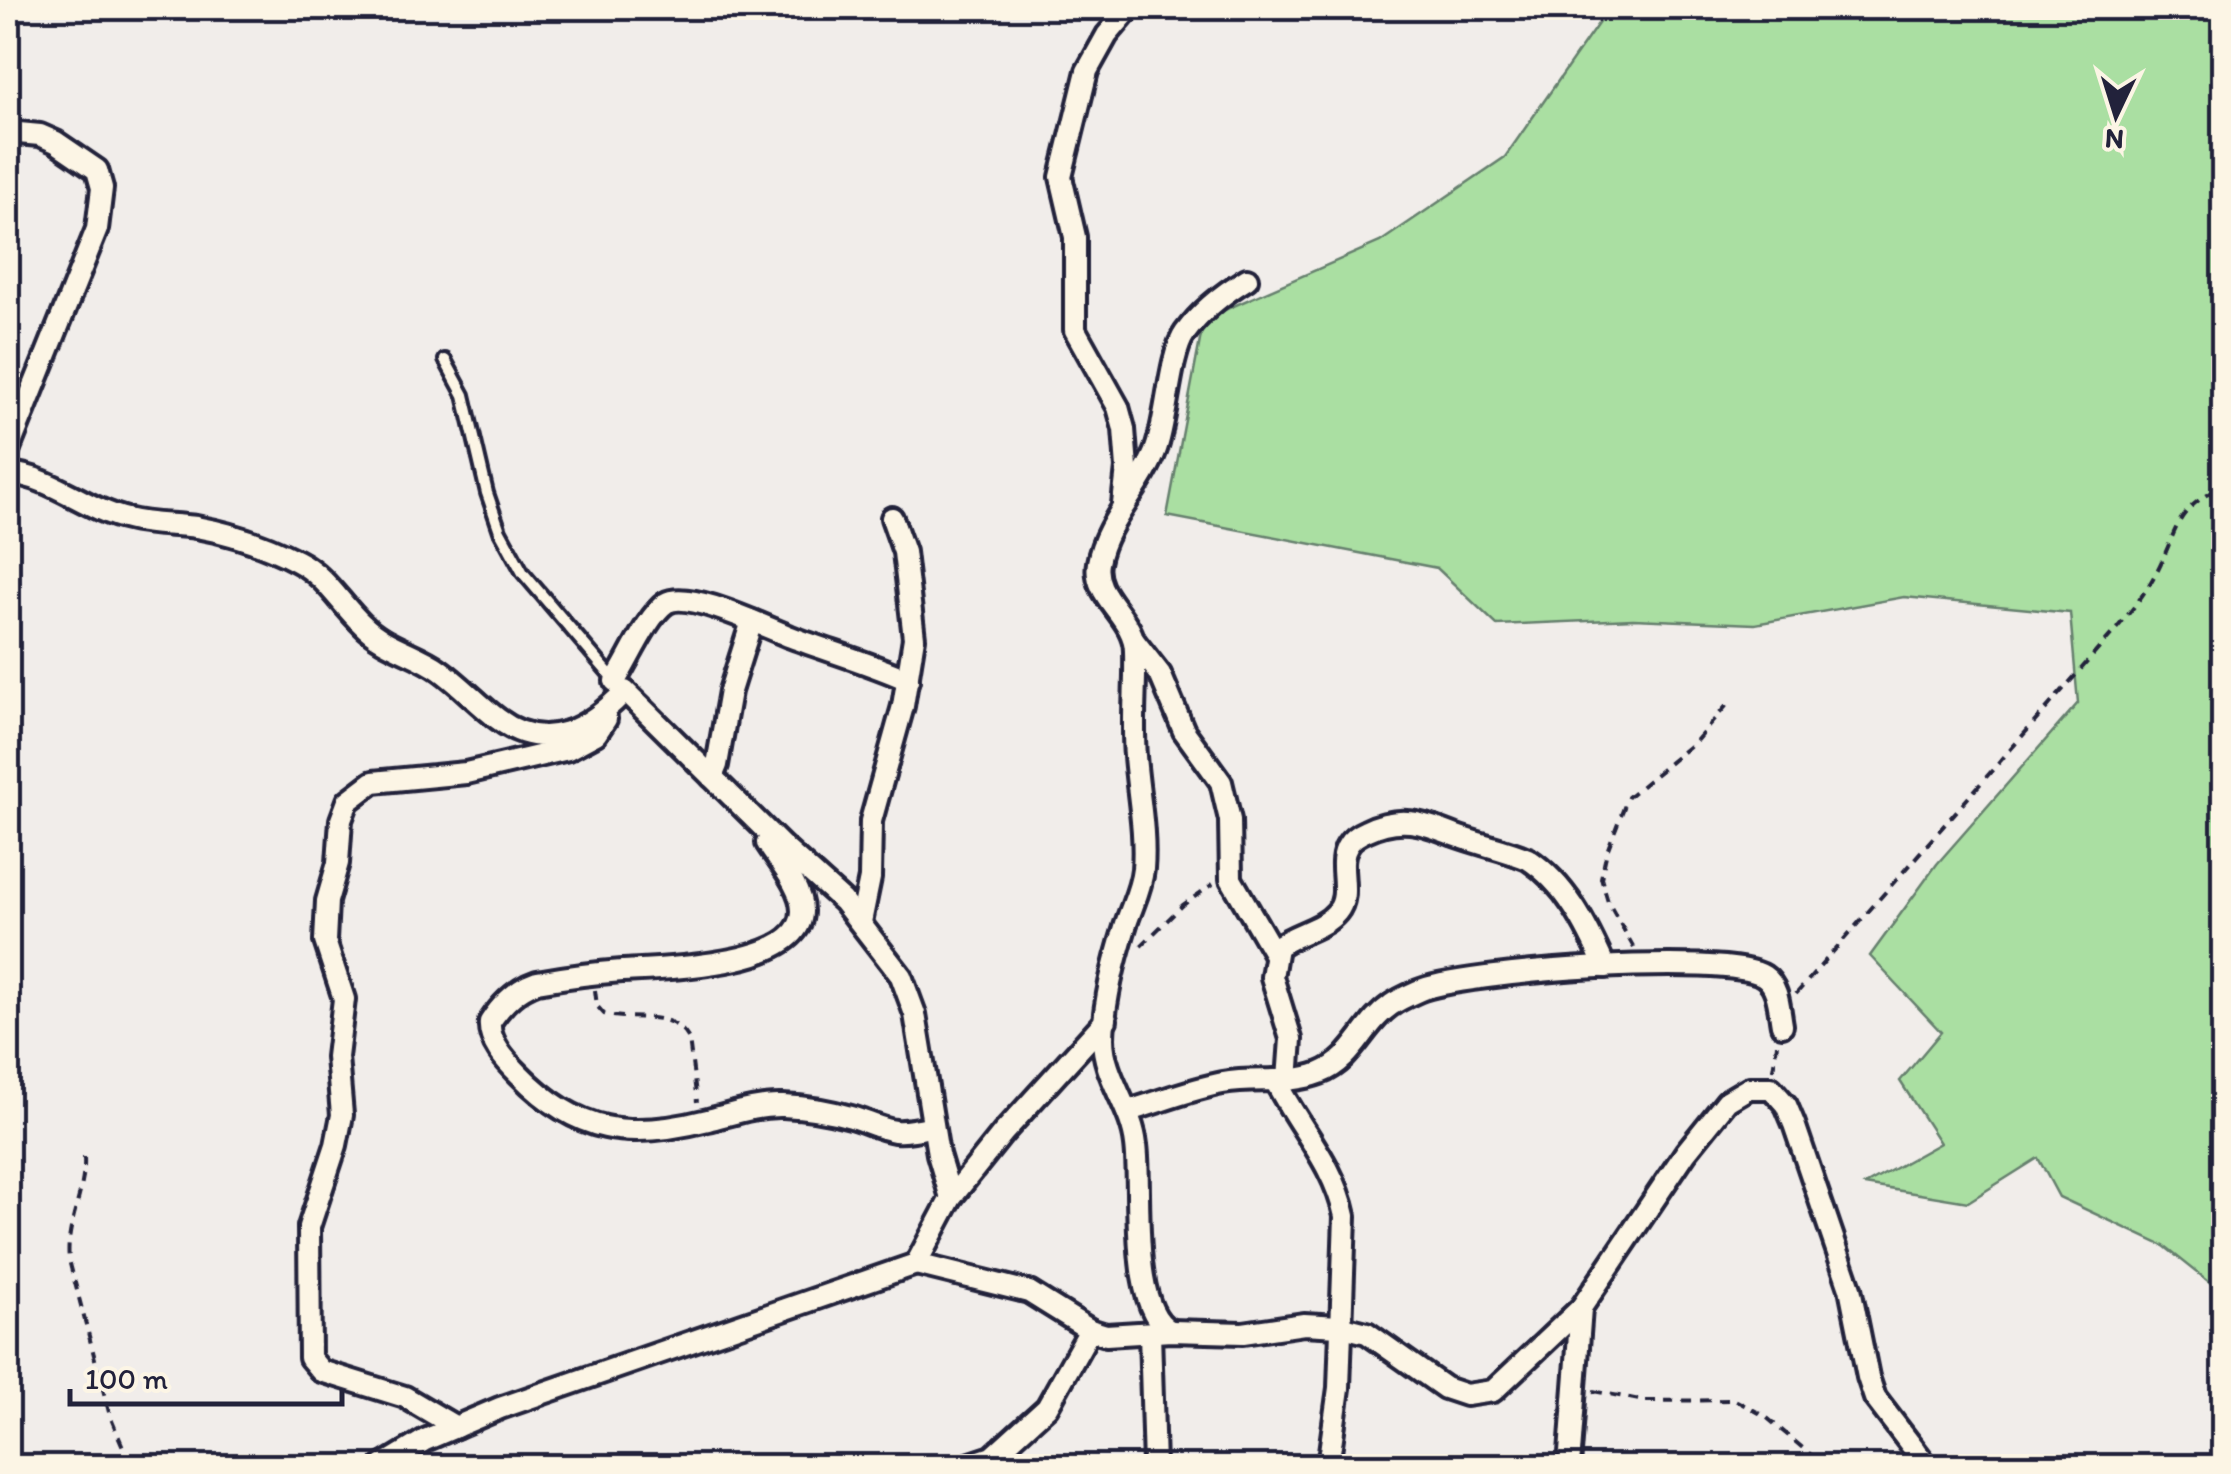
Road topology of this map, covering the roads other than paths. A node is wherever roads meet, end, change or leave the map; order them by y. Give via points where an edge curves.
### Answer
1 (1130, 8) edge
2 (8, 132) edge
3 (1248, 279) dead end
4 (445, 360) dead end
5 (8, 451) edge
6 (8, 473) edge
7 (1122, 512) junction
8 (892, 518) dead end
9 (752, 621) junction
10 (1135, 642) junction
11 (908, 680) junction
12 (620, 686) junction
13 (610, 707) junction
14 (712, 777) junction
15 (742, 806) junction
16 (862, 922) junction
17 (1275, 956) junction
18 (1605, 967) junction
19 (1106, 1020) junction
20 (1782, 1025) road end
21 (1282, 1080) junction
22 (1128, 1110) junction
23 (933, 1126) junction
24 (951, 1198) junction
25 (916, 1264) junction
26 (1582, 1308) junction
27 (1339, 1326) junction
28 (1090, 1330) junction
29 (1161, 1332) junction
30 (456, 1426) junction
31 (382, 1466) edge
32 (965, 1466) edge
33 (1154, 1466) edge
34 (1328, 1466) edge
35 (1569, 1466) edge
36 (1926, 1466) edge

1 - 7 street via 1087,71 1061,177 1075,237 1075,330 1124,429
2 - 5 street via 56,142 97,170 102,188 97,228
3 - 7 street via 1216,300 1179,343 1157,448
4 - 12 lane via 464,395 500,531 524,573
6 - 13 street via 41,480 129,520 226,534 296,561 331,586 385,643 435,666 503,723 529,734 570,732
7 - 10 street via 1098,573
8 - 11 street via 912,609
9 - 11 street
9 - 12 street via 674,600 656,614
9 - 14 street
10 - 17 street via 1160,674 1184,731 1222,782 1231,875
10 - 19 street via 1142,869
11 - 16 street via 871,821
12 - 13 street
12 - 14 street
13 - 30 street via 585,742 466,773 374,782 348,802 342,820 325,941 344,999 338,1040 342,1115 309,1227 310,1358 321,1371 406,1397
14 - 15 street
15 - 16 street
15 - 23 street via 795,889 802,909 798,925 775,944 720,964 526,986 489,1028 502,1055 556,1108 602,1128 634,1131 786,1106 893,1131
16 - 23 street via 902,976 916,1014
17 - 18 street via 1284,942 1338,910 1349,842 1378,825 1410,821 1506,850 1542,869 1568,898
17 - 21 street via 1274,991 1290,1039
18 - 20 street via 1723,965 1763,976 1776,994
18 - 21 street via 1422,989 1390,1006 1341,1062
19 - 22 street via 1109,1071
19 - 24 street
21 - 22 street via 1222,1083
21 - 27 street via 1341,1198
22 - 29 street via 1148,1305
23 - 24 street
24 - 25 street
25 - 28 street via 1028,1292
25 - 30 street
26 - 27 street via 1506,1382 1474,1395 1445,1388 1367,1333
26 - 35 street
26 - 36 street via 1710,1120 1736,1094 1771,1088 1794,1124 1850,1288 1875,1398
27 - 29 street
27 - 34 street
28 - 29 street
28 - 32 street via 1047,1407 992,1457
29 - 33 street
30 - 31 street

